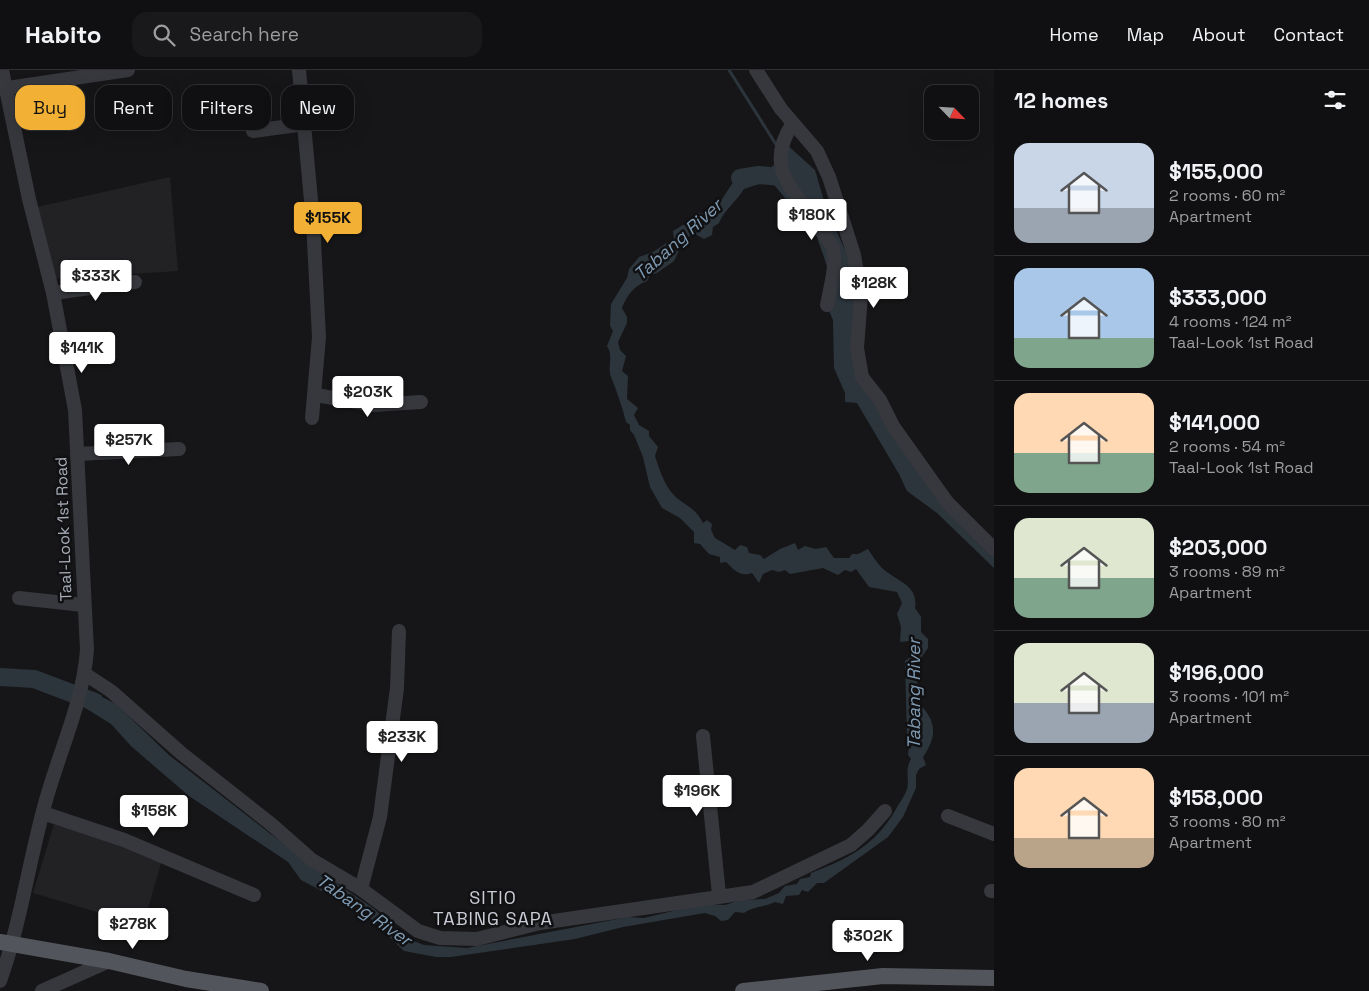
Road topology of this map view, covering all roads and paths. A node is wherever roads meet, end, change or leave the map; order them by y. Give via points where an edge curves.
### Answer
1 (2, 70) edge
2 (128, 70) edge
3 (299, 70) edge
4 (756, 70) edge
5 (301, 85) edge
6 (4, 88) edge
7 (791, 126) junction
8 (305, 130) edge
9 (135, 282) dead end
10 (53, 293) junction
11 (826, 305) dead end
12 (316, 395) junction
13 (422, 402) dead end
14 (312, 418) dead end
15 (179, 449) dead end
16 (77, 454) junction
17 (994, 549) edge
18 (19, 598) dead end
19 (83, 605) junction
20 (399, 631) dead end
21 (84, 679) junction
22 (703, 736) dead end
23 (885, 811) dead end
24 (43, 813) junction
25 (948, 816) dead end
26 (994, 834) edge
27 (361, 889) junction
28 (254, 895) dead end
29 (719, 895) junction
30 (7, 943) edge
31 (109, 962) junction
32 (994, 978) edge
33 (0, 981) edge
34 (42, 991) edge
35 (261, 991) edge
36 (744, 991) edge

1 - 6 street, Taal-Look 1st Road
2 - 6 street
3 - 5 street
4 - 7 street
6 - 10 street, Taal-Look 1st Road
7 - 11 street via 783,140 779,162 787,182 833,247 832,279
7 - 17 street via 817,151 829,177 854,255 861,295 857,348 862,376 947,502
8 - 12 street via 319,337
9 - 10 street
10 - 16 street, Taal-Look 1st Road via 74,410
12 - 13 street via 374,405
12 - 14 street
15 - 16 street
16 - 19 street, Taal-Look 1st Road
18 - 19 street
19 - 21 street, Taal-Look 1st Road via 88,650
20 - 27 street via 397,688 380,817
21 - 24 street, Taal-Look 1st Road
21 - 27 street via 111,691 312,860
22 - 29 street
23 - 29 street via 851,845 752,892
24 - 28 street via 124,840
24 - 30 street, Taal-Look 1st Road
25 - 26 street
27 - 29 street via 418,931 440,938 477,939 540,923
30 - 31 main road
30 - 33 street, Taal-Look 1st Road
31 - 34 street
31 - 35 main road
32 - 36 main road via 883,976

